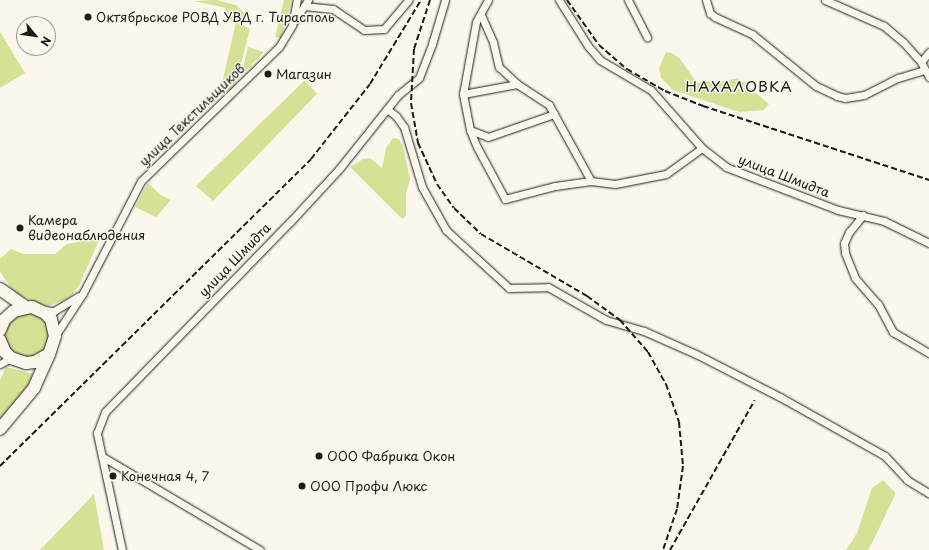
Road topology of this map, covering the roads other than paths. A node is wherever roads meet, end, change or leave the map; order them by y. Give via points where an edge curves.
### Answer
1 (297, 0) edge
2 (408, 0) edge
3 (445, 0) edge
4 (488, 0) edge
5 (560, 0) edge
6 (628, 0) edge
7 (706, 0) edge
8 (824, 0) edge
9 (306, 3) edge
10 (481, 15) junction
11 (292, 25) junction
12 (647, 37) dead end
13 (929, 52) edge
14 (921, 62) junction
15 (924, 70) junction
16 (929, 77) edge
17 (517, 84) junction
18 (463, 94) junction
19 (387, 109) junction
20 (554, 114) junction
21 (470, 130) junction
22 (702, 148) junction
23 (591, 181) junction
24 (863, 216) junction
25 (929, 242) edge
26 (0, 289) edge
27 (83, 293) junction
28 (32, 308) junction
29 (0, 326) edge
30 (56, 336) junction
31 (0, 345) edge
32 (929, 353) edge
33 (49, 354) junction
34 (5, 361) edge
35 (0, 429) edge
36 (103, 457) junction
37 (929, 493) edge
38 (122, 550) edge
39 (260, 550) edge

1 - 11 street, улица Текстильщиков
2 - 9 street via 384,29 364,30 333,10
3 - 19 street, улица Шмидта via 421,75 398,95
4 - 10 street
5 - 22 street, улица Шмидта via 588,46 600,60 651,90
6 - 12 street
7 - 15 street via 710,13 715,17 752,34 813,83 837,96 859,96 898,78
8 - 14 street via 884,26
9 - 11 street
10 - 17 street via 493,42 499,67
10 - 18 street via 476,22
11 - 27 street, улица Текстильщиков via 271,55 141,181
13 - 14 street
14 - 15 street
15 - 16 street
17 - 18 street
17 - 20 street via 549,105
18 - 21 street
19 - 36 street, улица Шмидта via 339,169 290,222 105,412 97,433
19 - 37 street via 404,127 422,187 446,230 508,288 548,287 606,320 644,331 696,354 780,397 885,456 907,480
20 - 21 street via 488,137
20 - 23 street
21 - 23 street via 488,170 505,199 555,186
22 - 23 street via 666,174 615,184
22 - 24 street, улица Шмидта via 726,167 838,210
24 - 25 street, улица Шмидта via 894,225
24 - 32 street via 849,232 844,243 845,253 855,278 878,304 893,332
26 - 28 main road
27 - 28 street via 54,311
27 - 30 street, улица Текстильщиков
28 - 29 main road via 14,311
28 - 30 main road via 51,320
30 - 33 main road
31 - 34 main road
33 - 34 main road via 42,359 26,363
33 - 35 main road via 34,388
36 - 38 street, улица Шмидта
36 - 39 street

